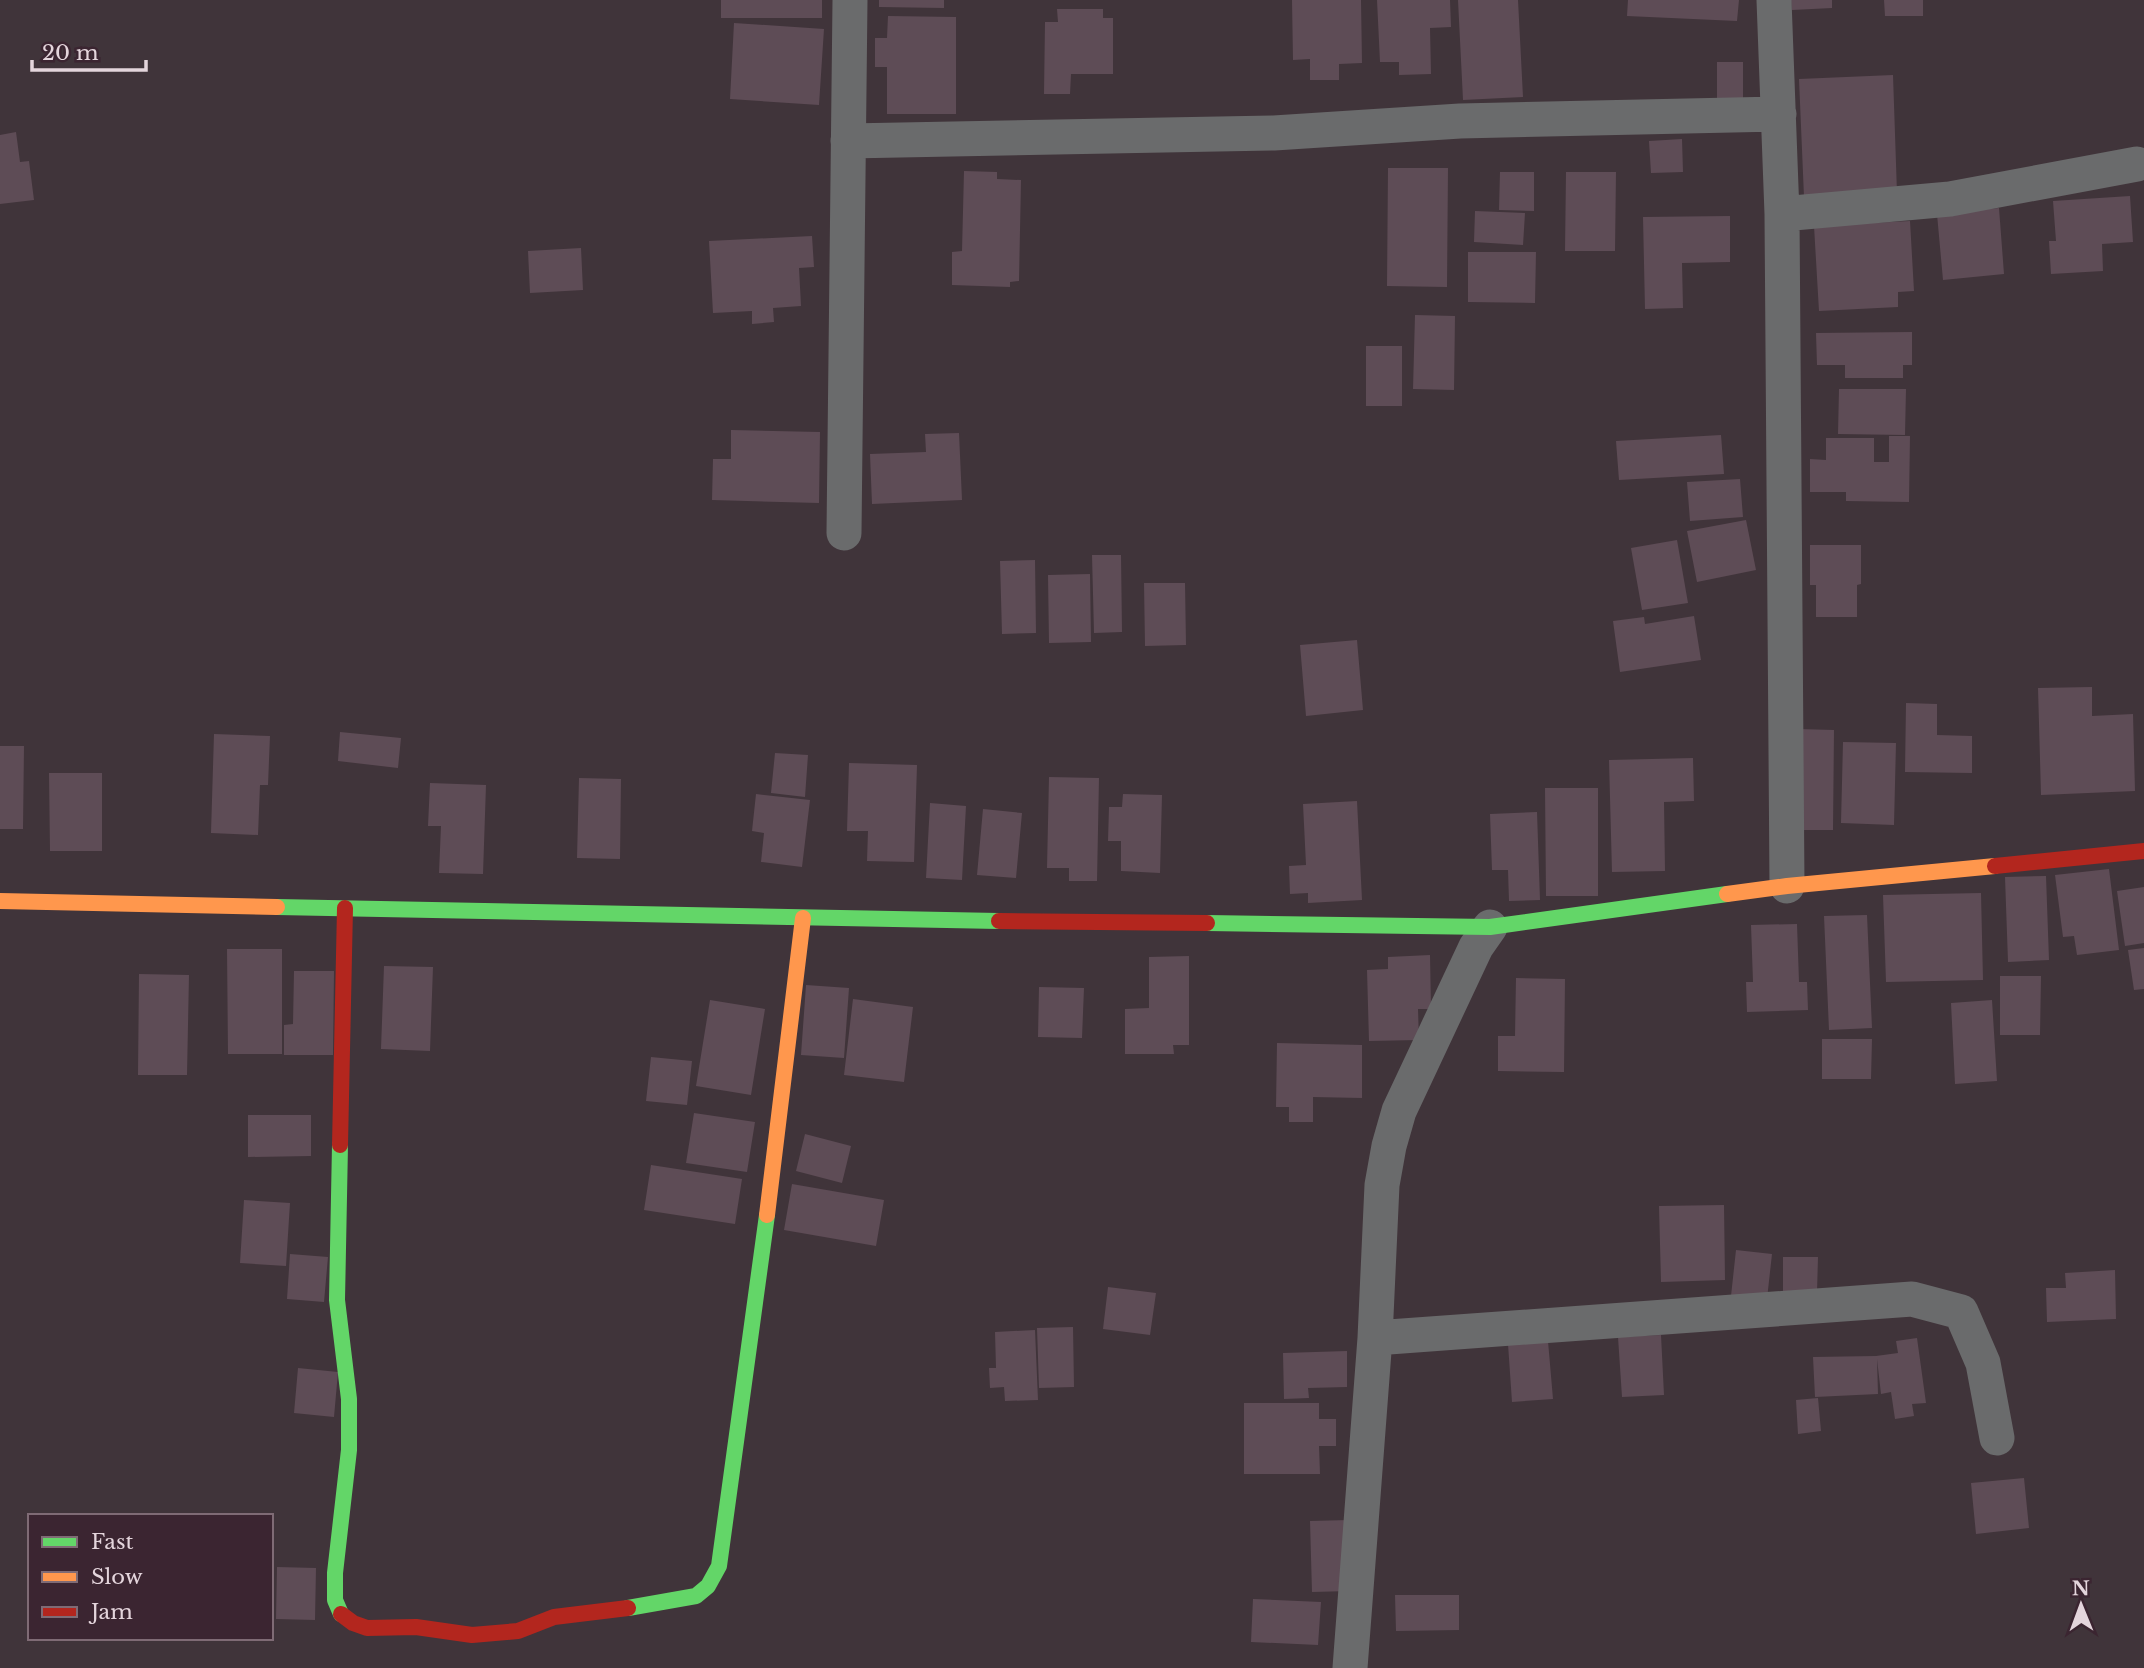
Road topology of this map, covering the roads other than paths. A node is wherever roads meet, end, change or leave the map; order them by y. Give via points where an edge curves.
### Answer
1 (850, 0) edge
2 (1773, 0) edge
3 (1779, 114) junction
4 (848, 141) junction
5 (2137, 164) dead end
6 (1782, 214) junction
7 (845, 533) dead end
8 (2144, 851) edge
9 (1787, 886) junction
10 (0, 901) edge
11 (345, 908) junction
12 (803, 918) junction
13 (1490, 927) junction
14 (1375, 1338) junction
15 (1997, 1438) dead end
16 (1350, 1668) edge

1 - 4 street
2 - 3 street
3 - 4 street via 1460,121 1274,133
3 - 6 street
4 - 7 street
5 - 6 street via 1950,199
6 - 9 street
8 - 9 street
9 - 13 street
10 - 11 street
11 - 12 street
11 - 12 street via 337,1300 349,1399 349,1450 335,1600 340,1614 367,1628 416,1627 472,1635 517,1631 578,1612 696,1597 719,1566
12 - 13 street
13 - 14 street via 1476,947 1399,1111 1389,1146 1382,1185
14 - 15 street via 1912,1299 1961,1312 1983,1363
14 - 16 street

